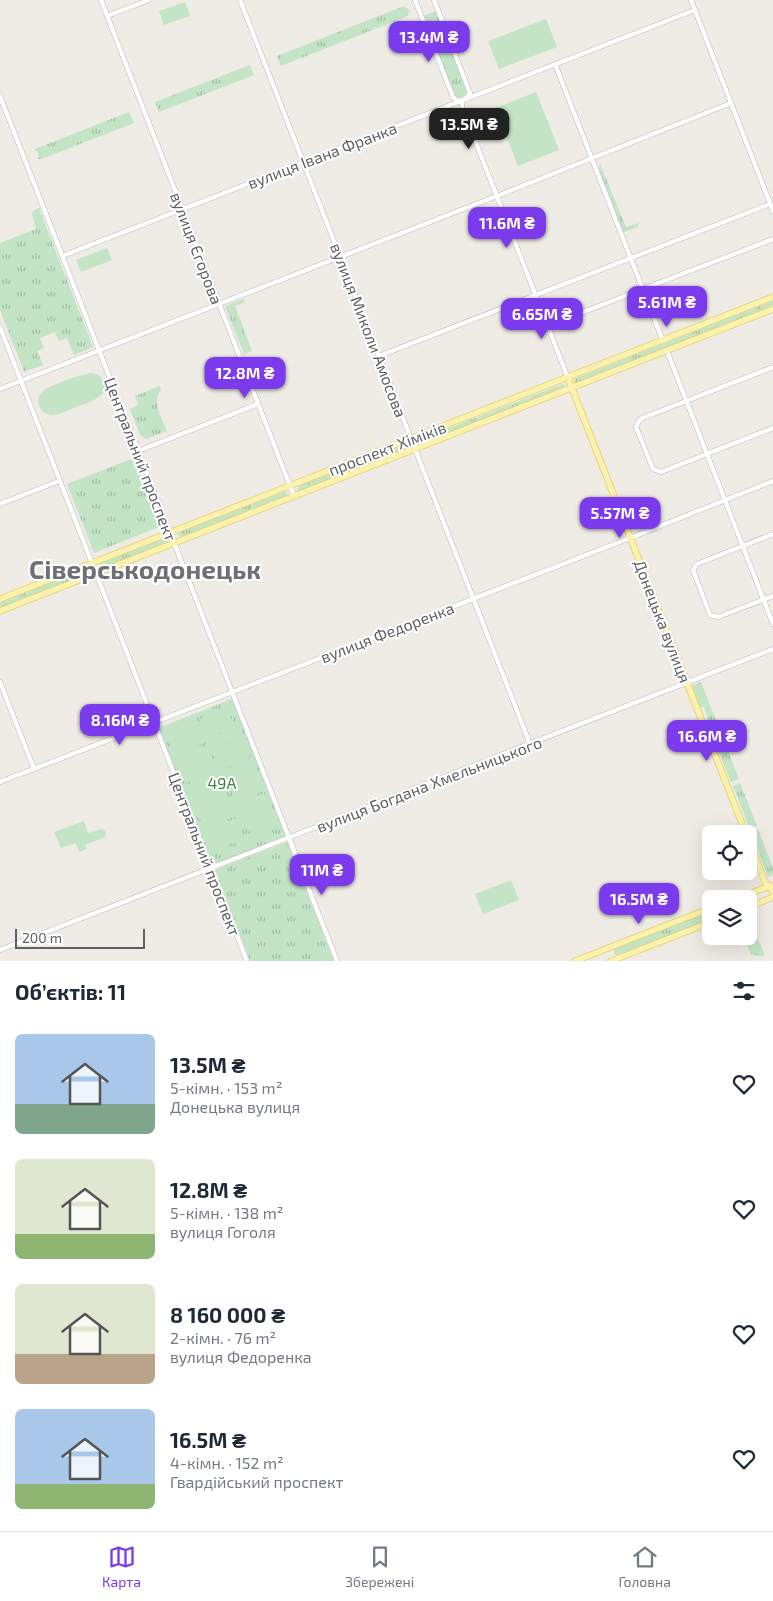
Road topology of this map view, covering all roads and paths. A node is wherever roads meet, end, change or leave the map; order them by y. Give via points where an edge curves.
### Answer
1 (101, 0) edge
2 (149, 0) edge
3 (240, 0) edge
4 (415, 0) edge
5 (434, 0) edge
6 (691, 0) edge
7 (695, 10) junction
8 (107, 16) junction
9 (555, 64) junction
10 (0, 96) edge
11 (462, 101) junction
12 (731, 103) junction
13 (592, 158) junction
14 (304, 162) junction
15 (497, 196) junction
16 (770, 204) junction
17 (182, 209) junction
18 (773, 211) edge
19 (773, 239) edge
20 (62, 256) junction
21 (341, 257) junction
22 (631, 258) junction
23 (643, 289) junction
24 (535, 295) junction
25 (773, 297) edge
26 (219, 304) junction
27 (773, 309) edge
28 (547, 326) junction
29 (0, 327) edge
30 (663, 341) junction
31 (99, 350) junction
32 (667, 351) junction
33 (379, 356) junction
34 (773, 367) edge
35 (568, 378) junction
36 (21, 381) junction
37 (572, 388) junction
38 (0, 389) edge
39 (686, 401) junction
40 (258, 404) junction
41 (773, 428) edge
42 (412, 439) junction
43 (415, 449) junction
44 (138, 451) junction
45 (707, 454) junction
46 (59, 481) junction
47 (773, 481) edge
48 (290, 486) junction
49 (294, 496) junction
50 (724, 500) junction
51 (0, 504) edge
52 (170, 533) junction
53 (773, 534) edge
54 (630, 538) junction
55 (174, 543) junction
56 (742, 546) junction
57 (91, 563) junction
58 (95, 574) junction
59 (773, 596) edge
60 (474, 598) junction
61 (0, 599) edge
62 (763, 600) junction
63 (0, 611) edge
64 (773, 624) edge
65 (773, 649) edge
66 (0, 682) edge
67 (687, 683) junction
68 (232, 692) junction
69 (154, 722) junction
70 (530, 744) junction
71 (34, 769) junction
72 (0, 782) edge
73 (742, 825) edge
74 (289, 838) junction
75 (757, 862) edge
76 (211, 868) junction
77 (771, 886) edge
78 (757, 891) edge
79 (773, 892) edge
80 (773, 898) edge
81 (757, 904) edge
82 (702, 911) edge
83 (702, 926) edge
84 (608, 948) junction
85 (0, 950) edge
86 (247, 961) edge
87 (337, 961) edge
88 (574, 961) edge
89 (612, 961) edge

1 - 8 street, вулиця Єгорова
2 - 8 street
3 - 14 street, вулиця Миколи Амосова
4 - 11 street, Донецька вулиця via 453,97
5 - 11 street, Донецька вулиця via 470,93
6 - 7 street
7 - 9 street, вулиця Івана Франка
7 - 12 street
8 - 17 street, вулиця Єгорова
9 - 11 street, вулиця Івана Франка
9 - 13 street
10 - 20 street, Центральний проспект
11 - 14 street, вулиця Івана Франка
11 - 15 street, Донецька вулиця
12 - 13 street
12 - 16 street
13 - 15 street
13 - 22 street
14 - 17 street, вулиця Івана Франка
14 - 21 street, вулиця Миколи Амосова
15 - 21 street
15 - 24 street, Донецька вулиця
16 - 18 street
16 - 22 street
17 - 20 street, вулиця Івана Франка
17 - 26 street, вулиця Єгорова
19 - 23 street
20 - 31 street, Центральний проспект
21 - 26 street
21 - 33 street, вулиця Миколи Амосова
22 - 23 street
22 - 24 street
23 - 28 street
23 - 30 street
24 - 28 street, Донецька вулиця
24 - 33 street
25 - 30 main road, проспект Хіміків
26 - 31 street
26 - 40 street, вулиця Єгорова
27 - 32 main road, проспект Хіміків
28 - 35 street, Донецька вулиця
29 - 36 street, Центральний проспект
30 - 35 main road, проспект Хіміків
31 - 36 street
31 - 44 street, Центральний проспект
32 - 37 main road, проспект Хіміків
32 - 39 street
33 - 42 street, вулиця Миколи Амосова
34 - 39 street
35 - 37 main road, Донецька вулиця
35 - 42 main road, проспект Хіміків
36 - 38 street
36 - 46 street, Центральний проспект
37 - 43 main road, проспект Хіміків
37 - 54 main road, Донецька вулиця
39 - 45 street
39 - 45 street via 640,419 636,427 653,469 662,472
40 - 44 street
40 - 48 street, вулиця Єгорова
41 - 45 street
42 - 43 street, вулиця Миколи Амосова
42 - 48 main road, проспект Хіміків
43 - 49 main road, проспект Хіміків
43 - 60 street, вулиця Миколи Амосова
44 - 52 street, Центральний проспект
45 - 50 street
46 - 51 street
46 - 57 street, Центральний проспект
47 - 50 street, вулиця Федоренка
48 - 49 street, вулиця Єгорова
48 - 52 main road, проспект Хіміків
49 - 55 main road, проспект Хіміків
50 - 54 street, вулиця Федоренка
50 - 56 street
52 - 55 street, Центральний проспект
52 - 57 main road, проспект Хіміків
53 - 56 street
54 - 60 street, вулиця Федоренка
54 - 67 main road, Донецька вулиця
55 - 58 main road, проспект Хіміків
55 - 68 street, Центральний проспект
56 - 62 street
56 - 62 street via 697,564 693,570 710,615 718,617
57 - 58 street, Центральний проспект
57 - 61 main road, проспект Хіміків
58 - 63 main road, проспект Хіміків
58 - 69 street, Центральний проспект
59 - 62 street
60 - 68 street, вулиця Федоренка
60 - 70 street, вулиця Миколи Амосова
62 - 64 street
65 - 67 street, вулиця Богдана Хмельницького
66 - 71 street
67 - 70 street, вулиця Богдана Хмельницького
67 - 73 main road, Донецька вулиця
68 - 69 street, вулиця Федоренка
68 - 74 street, Центральний проспект
69 - 71 street, вулиця Федоренка
69 - 76 street, Центральний проспект
70 - 74 street, вулиця Богдана Хмельницького
71 - 72 street, вулиця Федоренка
74 - 76 street, вулиця Богдана Хмельницького
74 - 87 street, Центральний проспект
75 - 77 main road via 765,882
76 - 85 street, вулиця Богдана Хмельницького
76 - 86 street, Центральний проспект
77 - 78 main road
77 - 79 main road
80 - 81 main road
82 - 84 main road
83 - 89 main road
84 - 88 main road
84 - 89 main road

